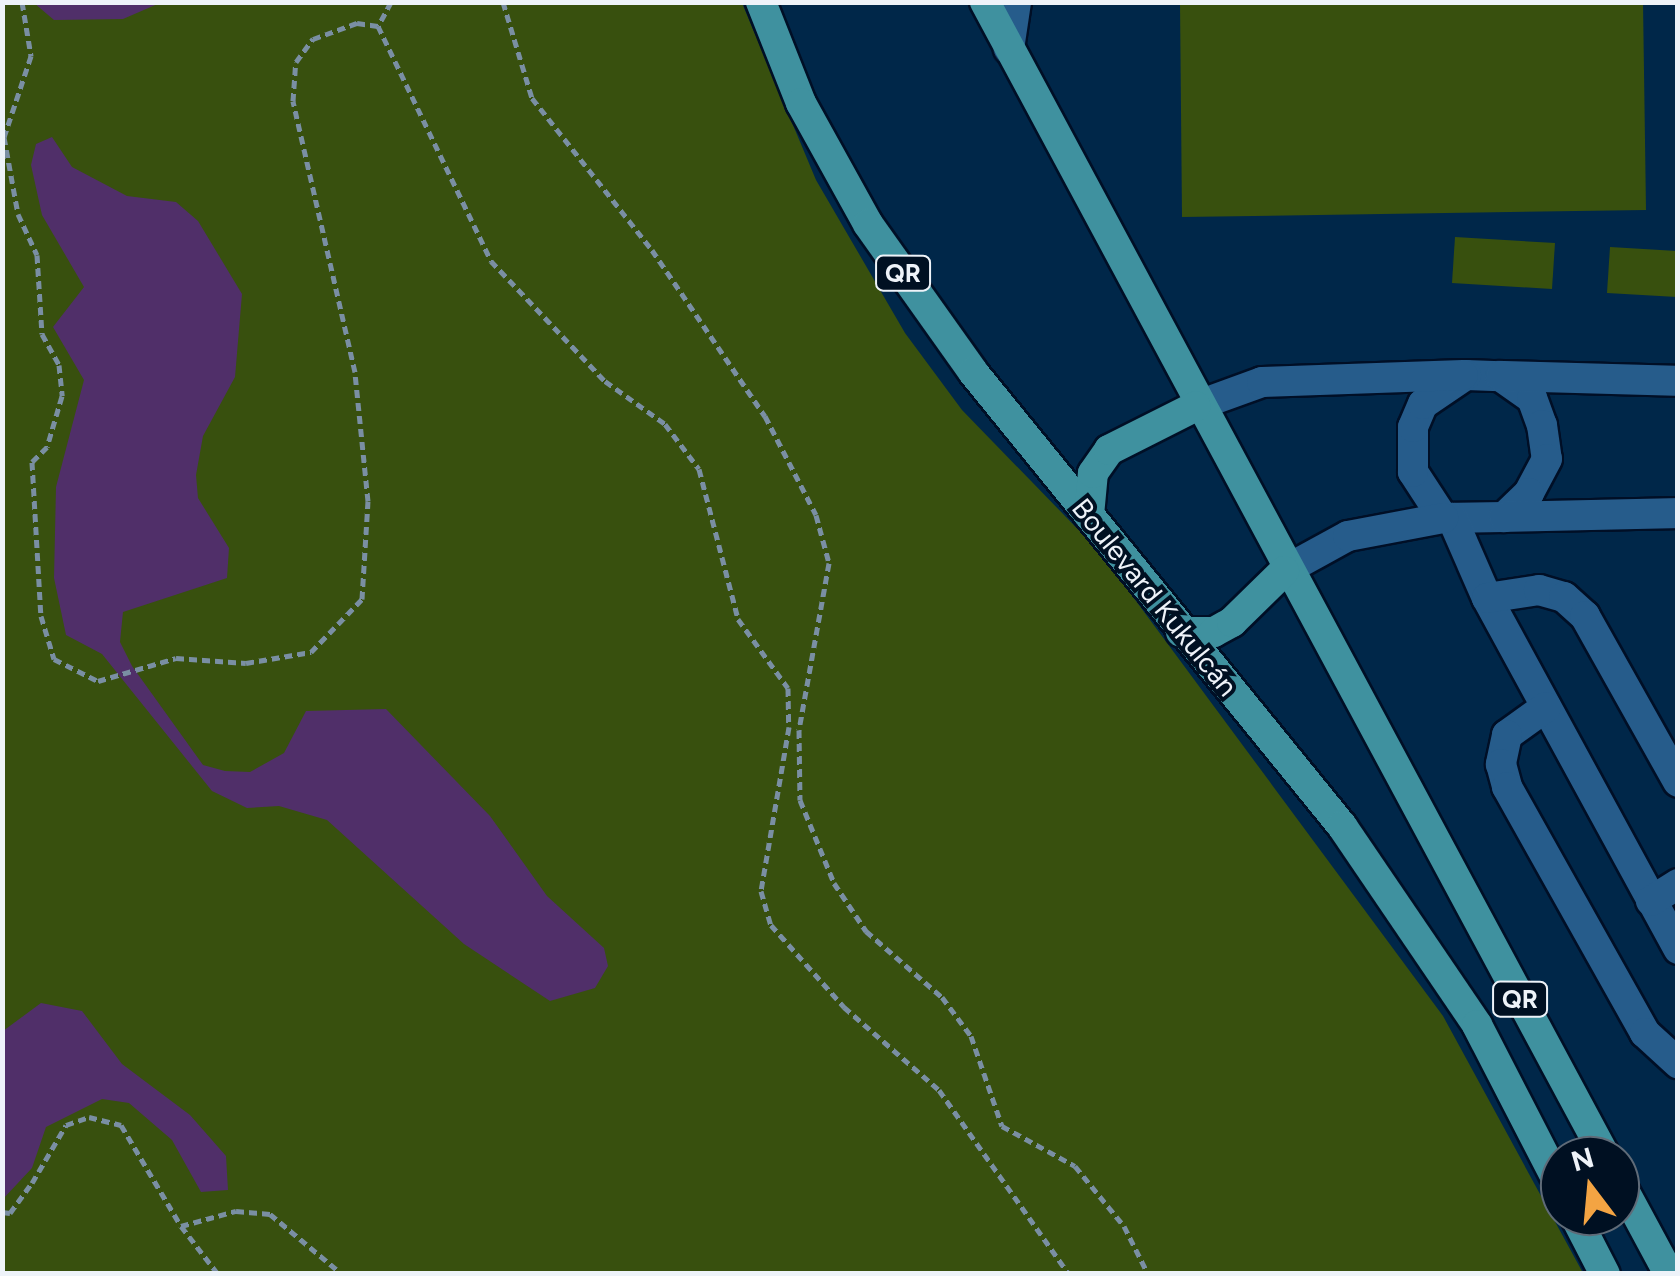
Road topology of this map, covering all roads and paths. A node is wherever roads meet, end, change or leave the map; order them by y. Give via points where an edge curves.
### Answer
1 (22, 2) edge
2 (391, 2) edge
3 (503, 2) edge
4 (762, 2) edge
5 (985, 2) edge
6 (1016, 2) edge
7 (378, 26) junction
8 (1009, 49) junction
9 (1466, 375) junction
10 (1500, 376) junction
11 (1678, 381) edge
12 (1196, 406) junction
13 (1678, 513) edge
14 (1089, 516) junction
15 (1504, 516) junction
16 (1447, 518) junction
17 (1284, 570) junction
18 (1487, 598) junction
19 (1180, 632) junction
20 (1546, 707) junction
21 (1678, 782) edge
22 (1664, 893) edge
23 (1678, 948) edge
24 (1678, 1063) edge
25 (1594, 1136) edge
26 (1540, 1147) edge
27 (2, 1212) edge
28 (1640, 1220) edge
29 (181, 1226) junction
30 (1585, 1236) edge
31 (218, 1274) edge
32 (342, 1274) edge
33 (1069, 1274) edge
34 (1148, 1274) edge
35 (1605, 1274) edge
36 (1669, 1274) edge

1 - 7 path via 31,56 4,138 18,214 38,255 42,334 59,366 62,396 47,447 32,462 41,616 54,658 98,681 176,658 246,663 311,652 362,598 369,548 354,372 293,100 296,62 313,39 358,22
2 - 7 path
3 - 34 path via 532,98 652,250 764,416 816,515 828,563 799,730 800,800 834,882 866,930 942,997 972,1036 1002,1126 1075,1166 1124,1226
4 - 14 main road, Boulevard Kukulcán / QR via 802,104 868,224
5 - 8 main road, QR
6 - 8 street
7 - 33 path via 491,262 604,381 665,424 699,468 738,618 788,688 790,727 762,890 772,926 844,1007 939,1090
8 - 12 main road, QR
9 - 10 street
9 - 12 street via 1262,382
9 - 16 street via 1424,404 1413,426 1413,472
10 - 11 street
10 - 15 street via 1532,398 1546,458 1529,494
12 - 14 main road via 1109,450 1094,472
12 - 17 main road, QR
13 - 15 street
14 - 19 main road, Boulevard Kukulcán / QR
15 - 16 street
16 - 17 street via 1348,536
16 - 18 street
17 - 19 main road via 1232,622 1214,632
17 - 25 main road, QR
18 - 20 street
18 - 21 street via 1540,590 1564,597 1585,616
19 - 26 main road, Boulevard Kukulcán / QR via 1342,826 1477,1026
20 - 22 street
20 - 24 street via 1507,735 1501,764 1507,787 1645,1033
22 - 23 street
27 - 29 path via 32,1184 66,1125 88,1117 121,1125
28 - 36 main road
29 - 31 path
29 - 32 path via 236,1212 270,1214
30 - 35 main road

